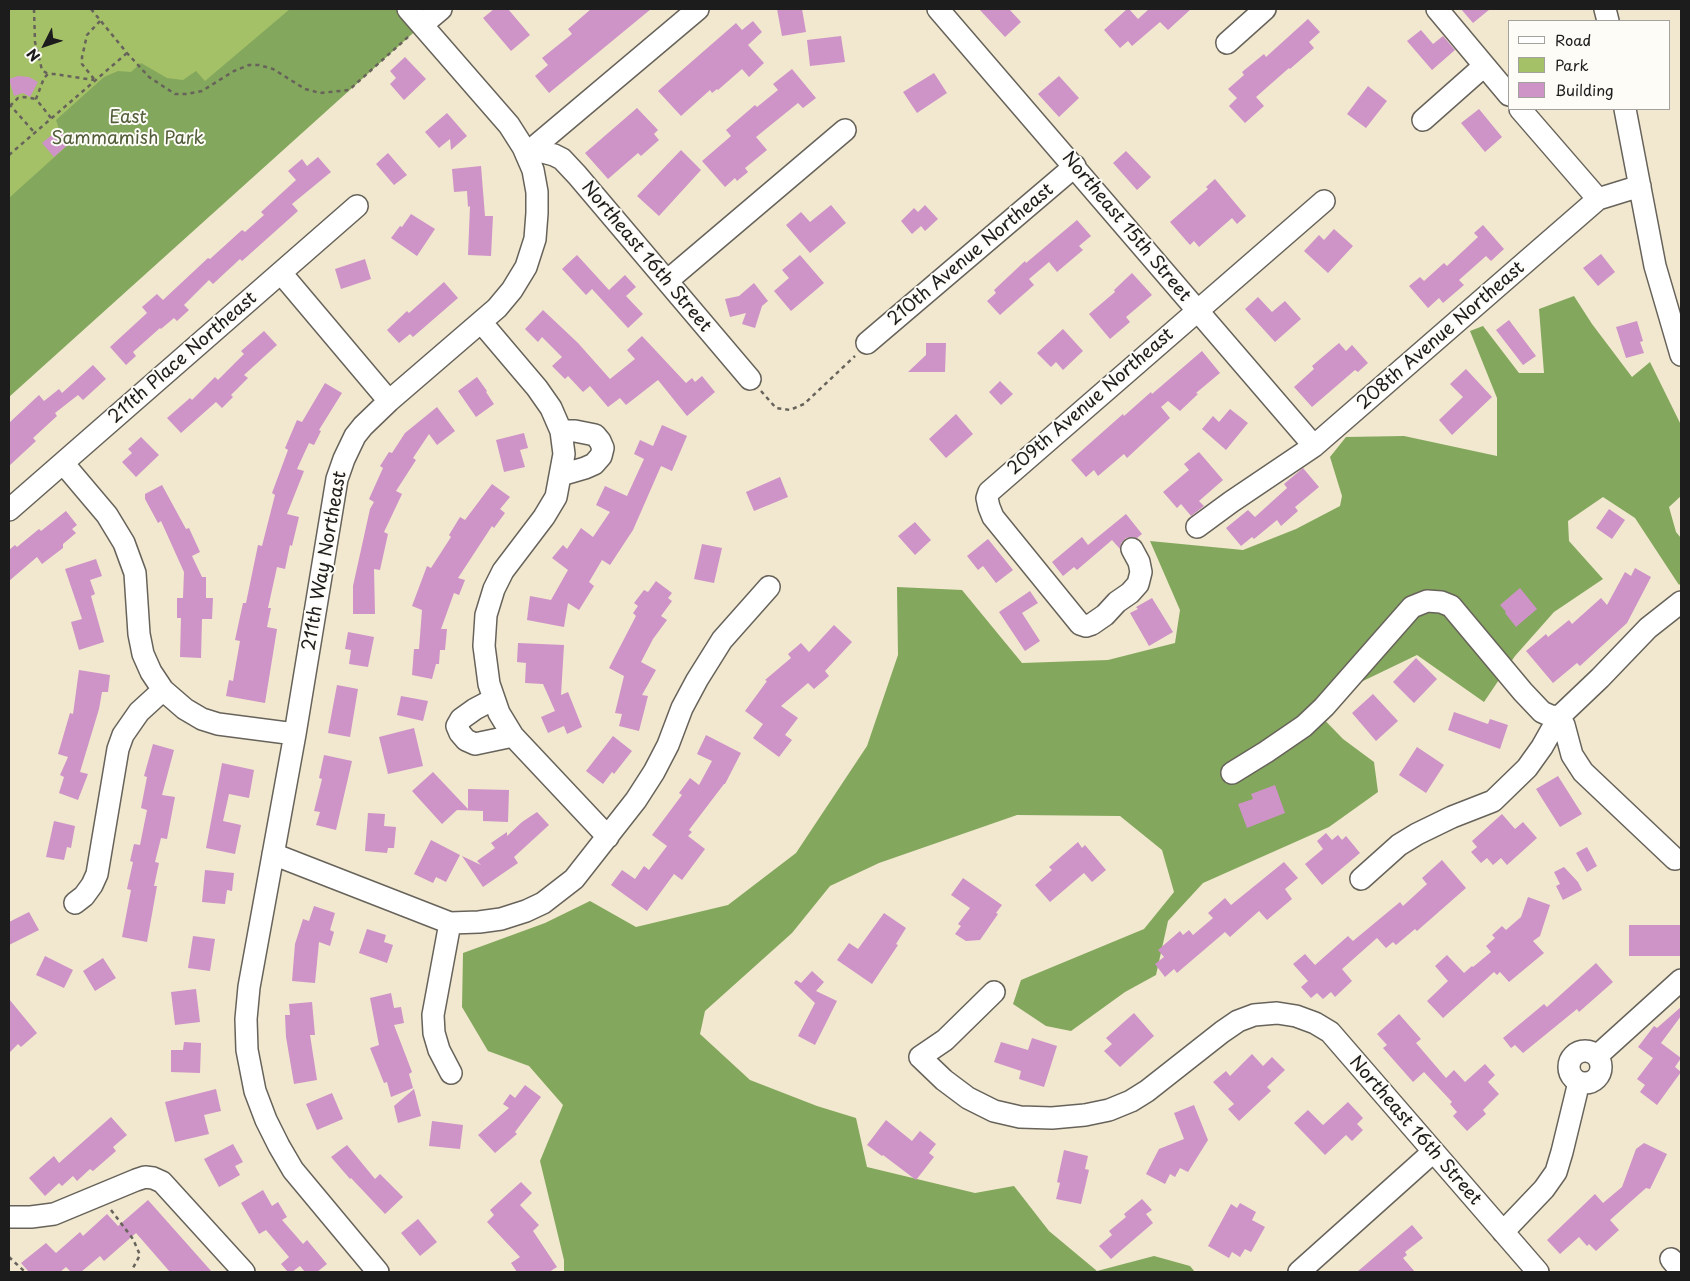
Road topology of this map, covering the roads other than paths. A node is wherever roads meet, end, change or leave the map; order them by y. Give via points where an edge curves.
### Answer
1 (408, 9) edge
2 (441, 9) edge
3 (698, 9) edge
4 (938, 9) edge
5 (1265, 9) edge
6 (1437, 9) edge
7 (422, 25) junction
8 (1227, 42) dead end
9 (1484, 66) junction
10 (1508, 94) edge
11 (1521, 110) edge
12 (1625, 110) edge
13 (1423, 120) dead end
14 (845, 130) dead end
15 (527, 150) junction
16 (1075, 166) junction
17 (1640, 186) junction
18 (1598, 199) junction
19 (1324, 201) dead end
20 (357, 206) dead end
21 (281, 273) junction
22 (667, 281) junction
23 (1197, 311) junction
24 (481, 322) junction
25 (867, 343) road end
26 (1681, 355) edge
27 (750, 379) road end
28 (389, 401) junction
29 (562, 431) junction
30 (1314, 446) junction
31 (63, 463) junction
32 (561, 475) junction
33 (9, 510) edge
34 (1197, 527) dead end
35 (1132, 549) dead end
36 (769, 587) dead end
37 (1681, 602) edge
38 (163, 690) junction
39 (494, 699) junction
40 (1559, 717) junction
41 (295, 734) junction
42 (513, 736) junction
43 (1232, 773) dead end
44 (608, 837) junction
45 (273, 854) junction
46 (1675, 859) dead end
47 (1361, 879) dead end
48 (76, 903) dead end
49 (450, 923) junction
50 (1681, 980) edge
51 (994, 992) dead end
52 (451, 1073) dead end
53 (1433, 1152) junction
54 (9, 1217) edge
55 (1503, 1232) junction
56 (244, 1272) edge
57 (378, 1272) edge
58 (1299, 1272) edge
59 (1538, 1272) edge

1 - 7 street
2 - 7 street
3 - 15 street
4 - 16 street, Northeast 15th Street
5 - 8 street
6 - 9 street
7 - 15 street
9 - 10 street
9 - 13 street
11 - 18 street
12 - 17 street
14 - 22 street
15 - 22 street, Northeast 16th Street via 562,159
15 - 24 street, 211th Way Northeast via 537,192 535,239 526,267 512,290
16 - 23 street, Northeast 15th Street
16 - 25 street, 210th Avenue Northeast
17 - 18 street, 208th Avenue Northeast
17 - 26 street via 1655,266
18 - 30 street, 208th Avenue Northeast
19 - 23 street, 209th Avenue Northeast
20 - 21 street, 211th Place Northeast
21 - 28 street
21 - 31 street, 211th Place Northeast
22 - 27 street, Northeast 16th Street
23 - 30 street, Northeast 15th Street
23 - 35 street, 209th Avenue Northeast via 994,486 987,498 993,517 1080,624 1092,624 1138,584 1140,562
24 - 28 street, 211th Way Northeast
24 - 29 street via 537,388
28 - 41 street, 211th Way Northeast via 355,436 337,479
29 - 32 street via 564,454
29 - 32 street via 595,436 603,448 594,464
30 - 34 street, 208th Avenue Northeast
31 - 33 street, 211th Place Northeast
31 - 38 street via 107,516 124,543 135,573 143,654
32 - 39 street via 556,497 503,570 486,615 484,646
36 - 44 street via 722,640 682,708 654,772
37 - 40 street via 1648,628
38 - 41 street via 184,709 202,719
38 - 48 street via 139,712 123,735 97,874
39 - 42 street
39 - 42 street via 461,719 457,726 460,734 475,744
40 - 43 street via 1542,712 1451,606 1427,601 1412,607 1304,726
40 - 46 street via 1572,755 1584,772
40 - 47 street via 1527,768 1492,801 1417,834 1399,845
41 - 45 street, 211th Way Northeast
42 - 44 street
44 - 49 street via 574,879 543,903 501,919
45 - 49 street
45 - 57 street, 211th Way Northeast via 246,1019 247,1050 255,1091 266,1120 294,1170
49 - 52 street via 433,1015 434,1033
50 - 55 street via 1597,1056 1601,1065 1598,1076 1590,1082 1579,1082 1556,1172
51 - 53 street, Northeast 16th Street via 945,1040 920,1057 968,1098 994,1111 1020,1117 1052,1118 1109,1110 1147,1090 1238,1021 1254,1015 1277,1013 1315,1022 1330,1032
53 - 55 street, Northeast 16th Street
53 - 58 street
54 - 56 street via 54,1214 144,1177 154,1178 162,1182
55 - 59 street, Northeast 16th Street

